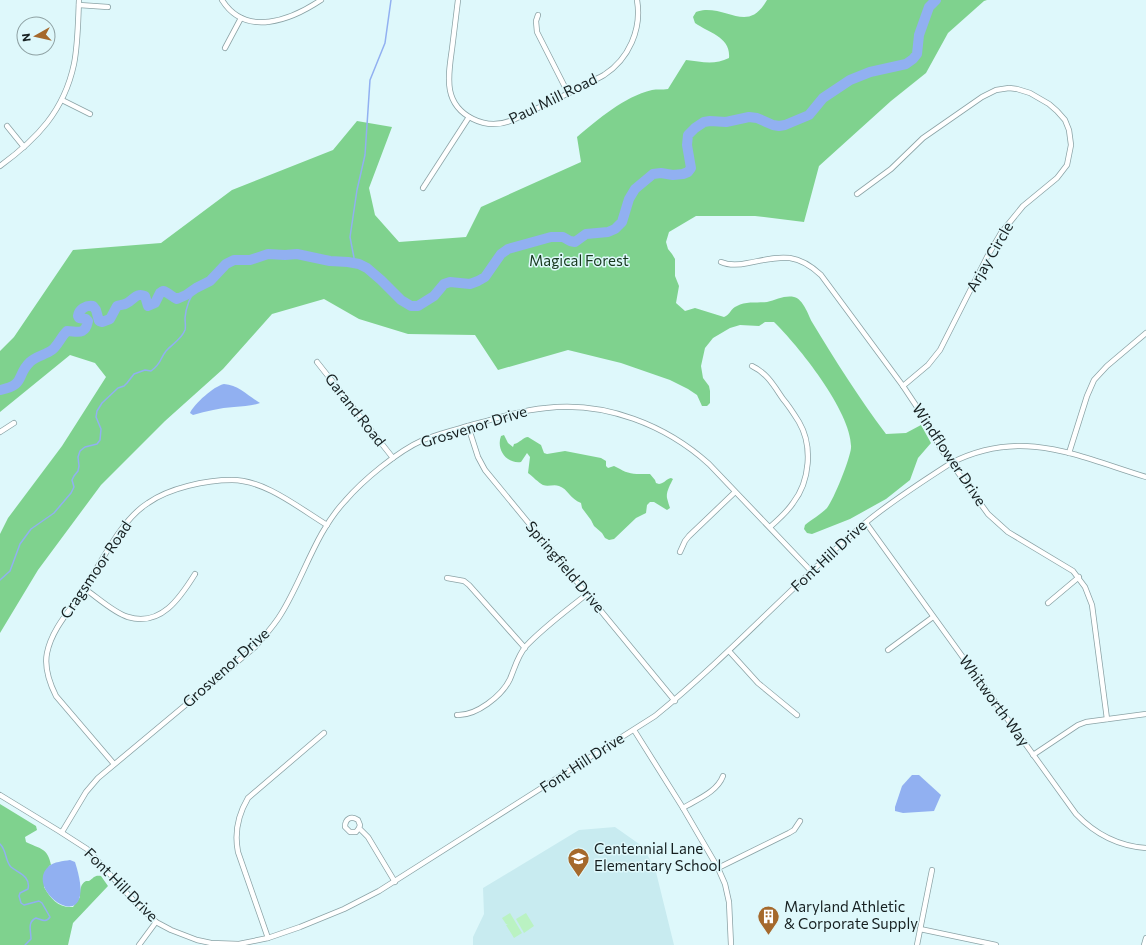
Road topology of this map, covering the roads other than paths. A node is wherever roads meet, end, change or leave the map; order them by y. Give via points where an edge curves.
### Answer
1 (222, 0) edge
2 (321, 0) edge
3 (458, 0) edge
4 (637, 0) edge
5 (79, 2) edge
6 (108, 7) dead end
7 (538, 15) dead end
8 (241, 18) junction
9 (225, 48) dead end
10 (568, 93) junction
11 (62, 100) junction
12 (90, 114) dead end
13 (469, 117) junction
14 (7, 126) dead end
15 (24, 147) junction
16 (0, 166) edge
17 (423, 188) dead end
18 (857, 194) dead end
19 (721, 262) dead end
20 (1146, 333) edge
21 (317, 362) dead end
22 (752, 366) dead end
23 (903, 386) junction
24 (14, 423) dead end
25 (468, 426) junction
26 (0, 432) edge
27 (1069, 453) junction
28 (392, 458) junction
29 (951, 463) junction
30 (1146, 477) edge
31 (735, 492) junction
32 (866, 523) junction
33 (326, 525) junction
34 (770, 528) junction
35 (680, 552) dead end
36 (812, 572) junction
37 (195, 574) dead end
38 (1079, 577) junction
39 (447, 578) dead end
40 (85, 589) junction
41 (587, 594) junction
42 (1048, 602) dead end
43 (933, 617) junction
44 (525, 648) junction
45 (888, 650) dead end
46 (729, 651) junction
47 (675, 700) junction
48 (1146, 714) edge
49 (457, 715) dead end
50 (797, 715) dead end
51 (1107, 719) junction
52 (634, 730) junction
53 (324, 733) dead end
54 (1034, 755) junction
55 (114, 764) junction
56 (723, 776) dead end
57 (0, 795) edge
58 (683, 808) junction
59 (800, 821) dead end
60 (359, 828) dead end
61 (62, 832) junction
62 (1146, 848) edge
63 (718, 868) junction
64 (932, 870) dead end
65 (395, 882) junction
66 (156, 922) junction
67 (920, 929) junction
68 (268, 938) junction
69 (1146, 938) edge
70 (139, 945) edge
71 (731, 945) edge
72 (917, 945) edge
73 (996, 945) edge
74 (1144, 945) edge

1 - 8 street
2 - 8 street via 308,8 268,23
3 - 13 street, Paul Mill Road via 448,87 458,107
4 - 10 street, Paul Mill Road via 636,31 621,60 604,74
5 - 6 street
5 - 11 street via 74,63
7 - 10 street via 537,32
8 - 9 street
10 - 13 street, Paul Mill Road via 508,122 484,123
11 - 12 street
11 - 15 street via 43,130
13 - 17 street
14 - 15 street
15 - 16 street
18 - 23 street, Arjay Circle via 891,170 923,138 996,90 1016,88 1030,93 1057,111 1069,130 1071,145 1067,165 1057,178 1023,206 1001,233 986,257 940,350 928,365
19 - 23 street, Windflower Drive via 734,265 789,257 807,263 821,275
20 - 27 street via 1094,380
21 - 28 street, Garand Road
22 - 34 street via 769,378 793,412 800,423 807,448 808,460 803,485 794,502
23 - 29 street, Windflower Drive
24 - 26 street
25 - 28 street, Grosvenor Drive via 423,440
25 - 31 street, Grosvenor Drive via 526,410 581,408 610,412 648,424 682,442 709,464
25 - 41 street, Springfield Drive via 475,451 485,470
27 - 29 street, Font Hill Drive via 1039,446 1012,445 986,449
27 - 30 street, Font Hill Drive
28 - 33 street, Grosvenor Drive via 344,501
29 - 32 street, Font Hill Drive
29 - 38 street, Windflower Drive via 997,523 1068,567
31 - 34 street, Grosvenor Drive
31 - 35 street via 689,536
32 - 36 street, Font Hill Drive
32 - 43 street, Whitworth Way
33 - 40 street, Cragsmoor Road via 274,492 245,481 218,480 178,489 147,503 134,515
33 - 55 street, Grosvenor Drive via 282,613 255,647
34 - 36 street, Grosvenor Drive
36 - 46 street, Font Hill Drive
37 - 40 street via 170,608 151,617 129,617
38 - 42 street
38 - 51 street, Windflower Drive via 1092,605
39 - 44 street via 464,581 469,585
40 - 55 street, Cragsmoor Road via 50,642 47,675 56,696
41 - 44 street
41 - 47 street, Springfield Drive
43 - 45 street
43 - 54 street, Whitworth Way
44 - 49 street via 502,691 475,712
46 - 47 street, Font Hill Drive
46 - 50 street via 758,683
47 - 52 street, Font Hill Drive
48 - 51 street
51 - 54 street via 1078,725
52 - 58 street
52 - 65 street, Font Hill Drive
53 - 68 street via 248,798 237,822 238,852
54 - 62 street, Whitworth Way via 1076,814 1087,825 1110,840
55 - 61 street, Grosvenor Drive via 86,792
56 - 58 street via 713,790
57 - 61 street, Font Hill Drive
58 - 63 street
59 - 63 street via 789,833
60 - 65 street via 368,836
61 - 66 street, Font Hill Drive via 87,849
63 - 71 street via 729,902
64 - 67 street
65 - 68 street, Font Hill Drive via 337,912
66 - 68 street, Font Hill Drive via 183,936 211,943 239,944
66 - 70 street
67 - 72 street
67 - 73 street
69 - 74 street

